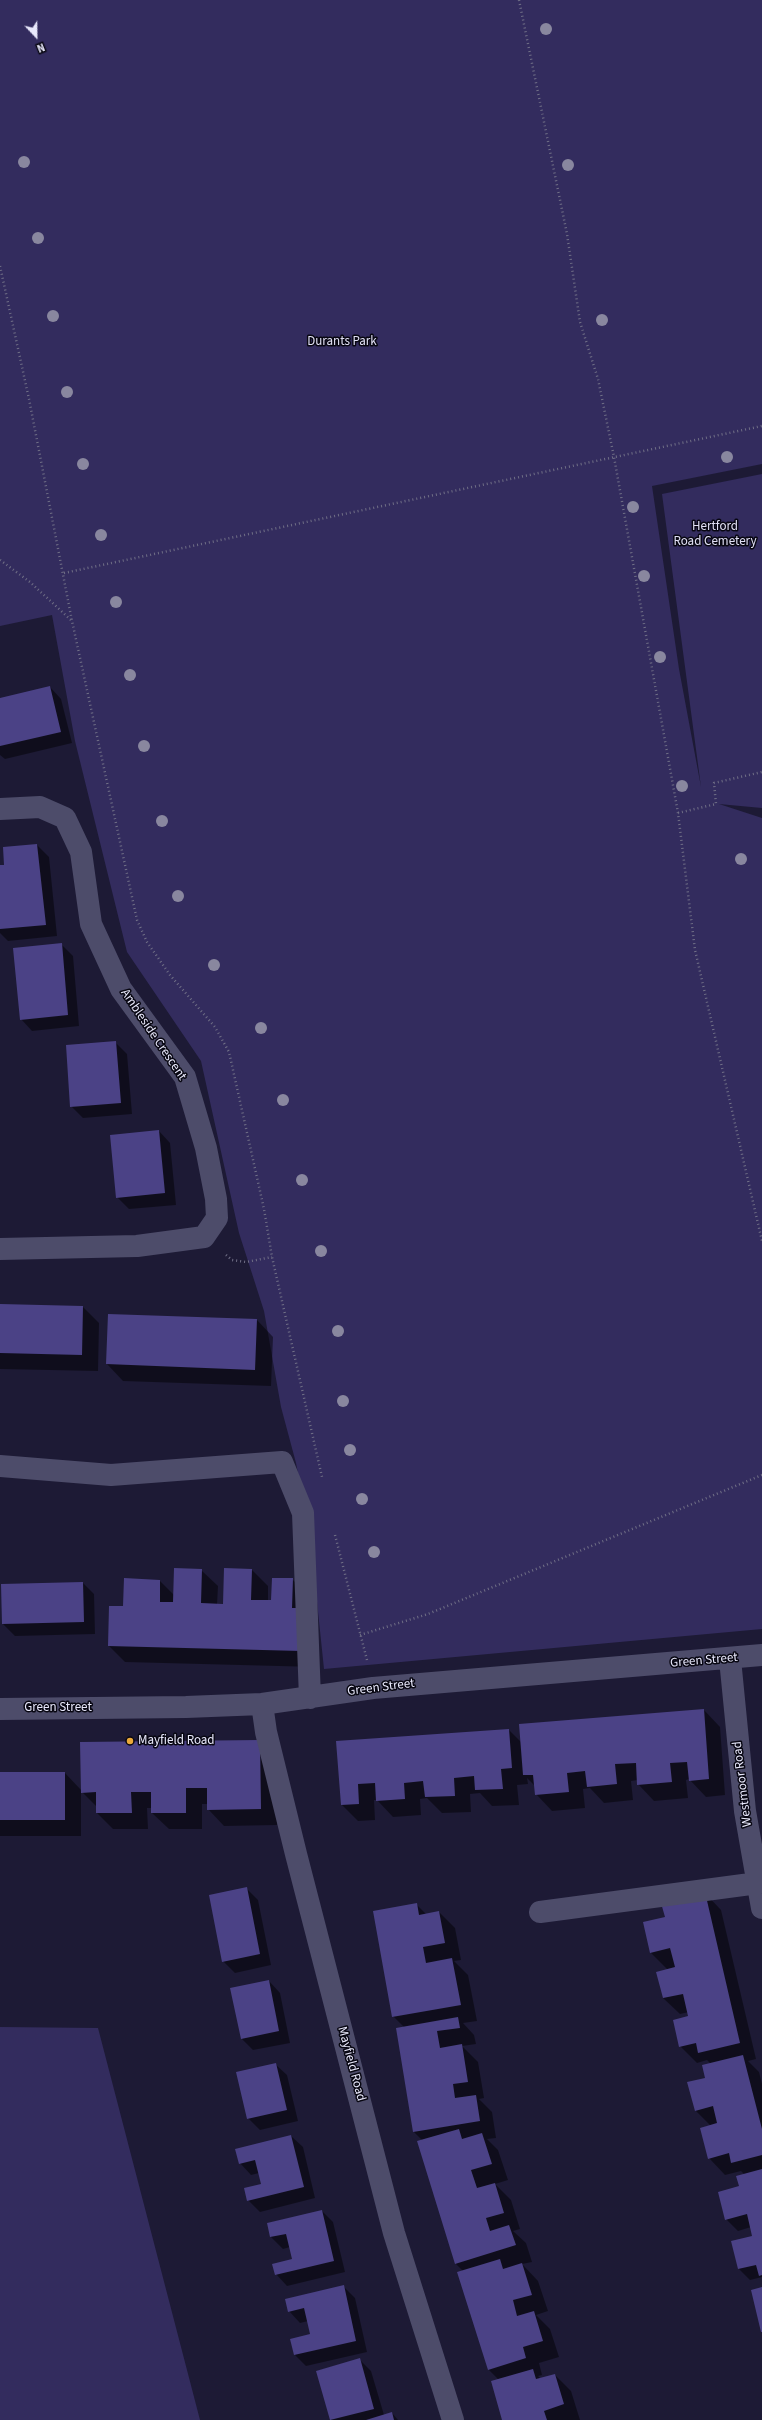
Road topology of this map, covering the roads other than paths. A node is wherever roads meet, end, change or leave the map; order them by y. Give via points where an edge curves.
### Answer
1 (0, 809) edge
2 (0, 1249) edge
3 (0, 1466) edge
4 (762, 1655) edge
5 (730, 1659) junction
6 (310, 1698) junction
7 (262, 1704) junction
8 (0, 1709) edge
9 (758, 1883) junction
10 (762, 1908) edge
11 (540, 1912) dead end
12 (453, 2420) edge

1 - 2 street, Ambleside Crescent via 40,807 65,818 81,852 91,924 121,989 185,1077 206,1148 217,1218 204,1237 137,1246
3 - 6 street via 111,1476 282,1462 303,1513
4 - 5 street, Green Street
5 - 6 street, Green Street via 373,1688
5 - 9 street, Westmoor Road via 745,1811
6 - 7 street, Green Street
7 - 8 street, Green Street
7 - 12 street, Mayfield Road via 266,1732 296,1854 394,2233
9 - 10 street, Westmoor Road
9 - 11 street

